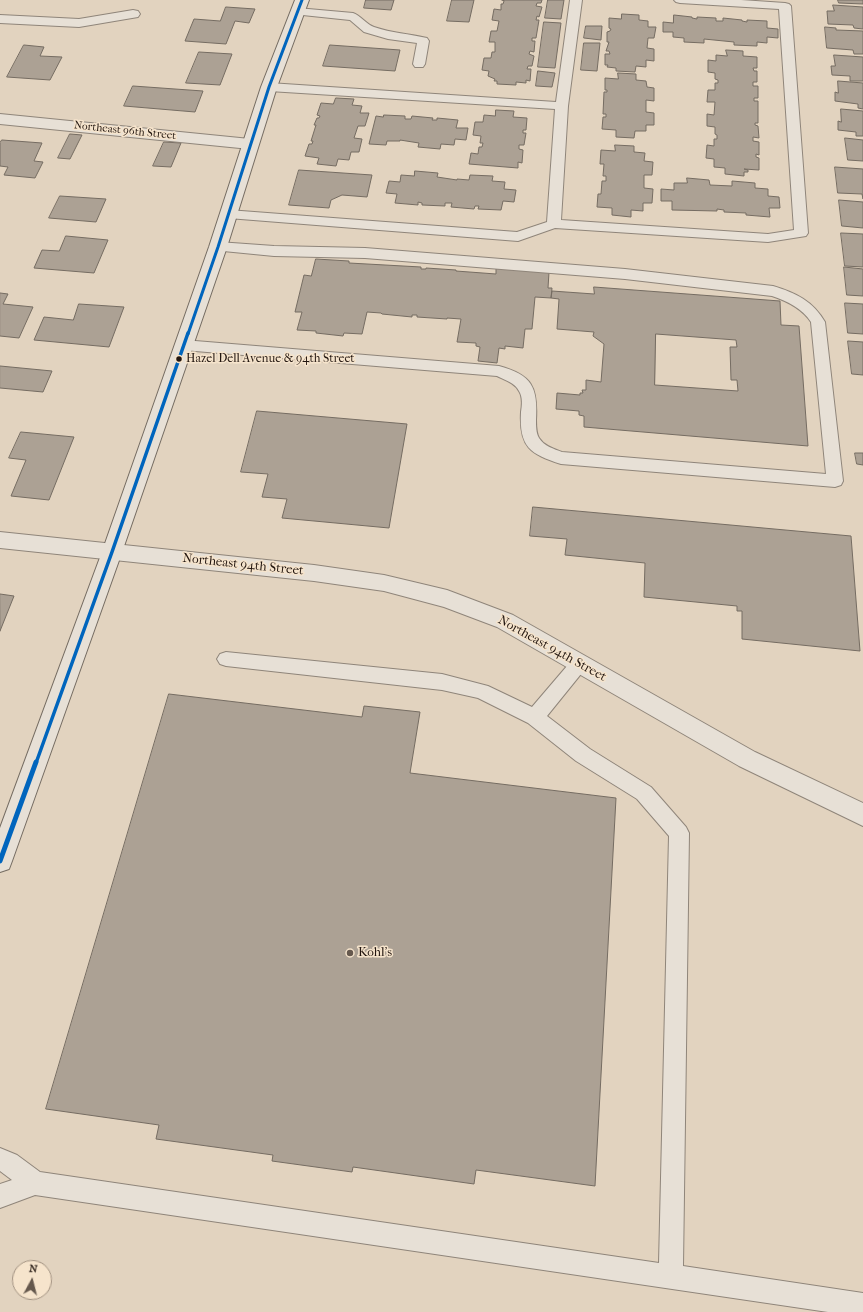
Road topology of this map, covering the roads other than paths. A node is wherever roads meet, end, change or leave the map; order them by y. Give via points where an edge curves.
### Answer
1 (576, 0) edge
2 (680, 0) edge
3 (300, 6) edge
4 (133, 14) dead end
5 (0, 19) edge
6 (419, 64) dead end
7 (269, 88) junction
8 (562, 106) junction
9 (0, 119) edge
10 (250, 144) junction
11 (228, 214) junction
12 (554, 224) junction
13 (218, 247) junction
14 (183, 345) junction
15 (0, 540) edge
16 (112, 552) junction
17 (226, 659) dead end
18 (579, 664) junction
19 (535, 717) junction
20 (863, 815) edge
21 (0, 862) edge
22 (0, 1159) edge
23 (34, 1183) junction
24 (0, 1196) edge
25 (671, 1276) junction
26 (863, 1305) edge

1 - 8 lane
2 - 12 lane via 785,6 801,233 768,238
3 - 6 lane via 353,17 368,29 388,36 423,41
3 - 7 street
4 - 5 street via 80,23
7 - 8 lane
7 - 10 street
8 - 12 lane
9 - 10 street, Northeast 96th Street
10 - 11 street
11 - 12 lane via 518,237
11 - 13 street
13 - 14 street
13 - 14 lane via 274,252 365,253 617,274 774,291 789,295 802,302 818,322 835,481 560,458 550,455 533,444 529,437 527,429 530,395 527,387 515,377 499,371
14 - 16 street
15 - 16 street, Northeast 94th Street
16 - 18 street, Northeast 94th Street via 314,573 384,583 447,599 505,621
16 - 21 street
17 - 19 lane via 442,682 482,691
18 - 19 lane
18 - 20 street, Northeast 94th Street via 747,759
19 - 25 lane via 583,755 644,793 679,833
22 - 23 lane
23 - 24 lane
23 - 25 lane
25 - 26 lane

